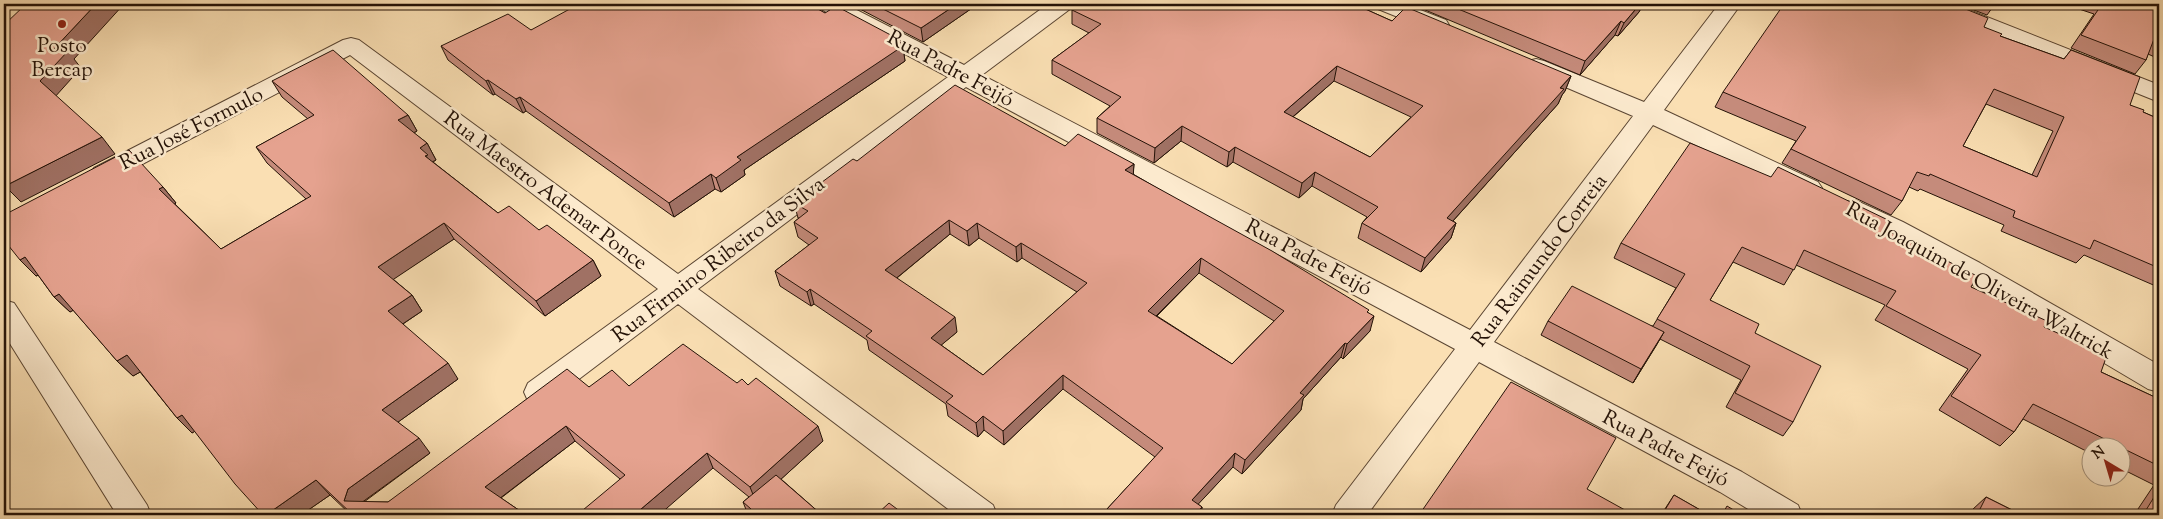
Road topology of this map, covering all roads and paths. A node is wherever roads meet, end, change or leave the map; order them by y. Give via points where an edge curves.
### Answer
1 (830, 4) edge
2 (1062, 4) edge
3 (1386, 4) edge
4 (1730, 4) edge
5 (1935, 4) edge
6 (1459, 34) edge
7 (351, 45) joint
8 (1513, 56) edge
9 (965, 76) junction
10 (2159, 94) edge
11 (1649, 113) junction
12 (82, 184) edge
13 (678, 289) junction
14 (4, 310) edge
15 (1475, 345) junction
16 (2159, 380) edge
17 (518, 408) edge
18 (135, 515) edge
19 (981, 515) edge
20 (1348, 515) edge
21 (1786, 515) edge

1 - 9 street, Rua Padre Feijó
2 - 9 street, Rua Firmino Ribeiro da Silva
3 - 6 street
4 - 11 street, Rua Raimundo Correia
5 - 10 street
7 - 12 street, Rua José Formulo
7 - 13 street, Rua Maestro Ademar Ponce
8 - 11 street, Rua Joaquim de Oliveira Waltrick
9 - 13 street, Rua Firmino Ribeiro da Silva
9 - 15 street, Rua Padre Feijó
11 - 15 street, Rua Raimundo Correia
11 - 16 street, Rua Joaquim de Oliveira Waltrick via 1926,245
13 - 17 street, Rua Firmino Ribeiro da Silva
13 - 19 street, Rua Maestro Ademar Ponce
14 - 18 street
15 - 20 street, Rua Raimundo Correia
15 - 21 street, Rua Padre Feijó

